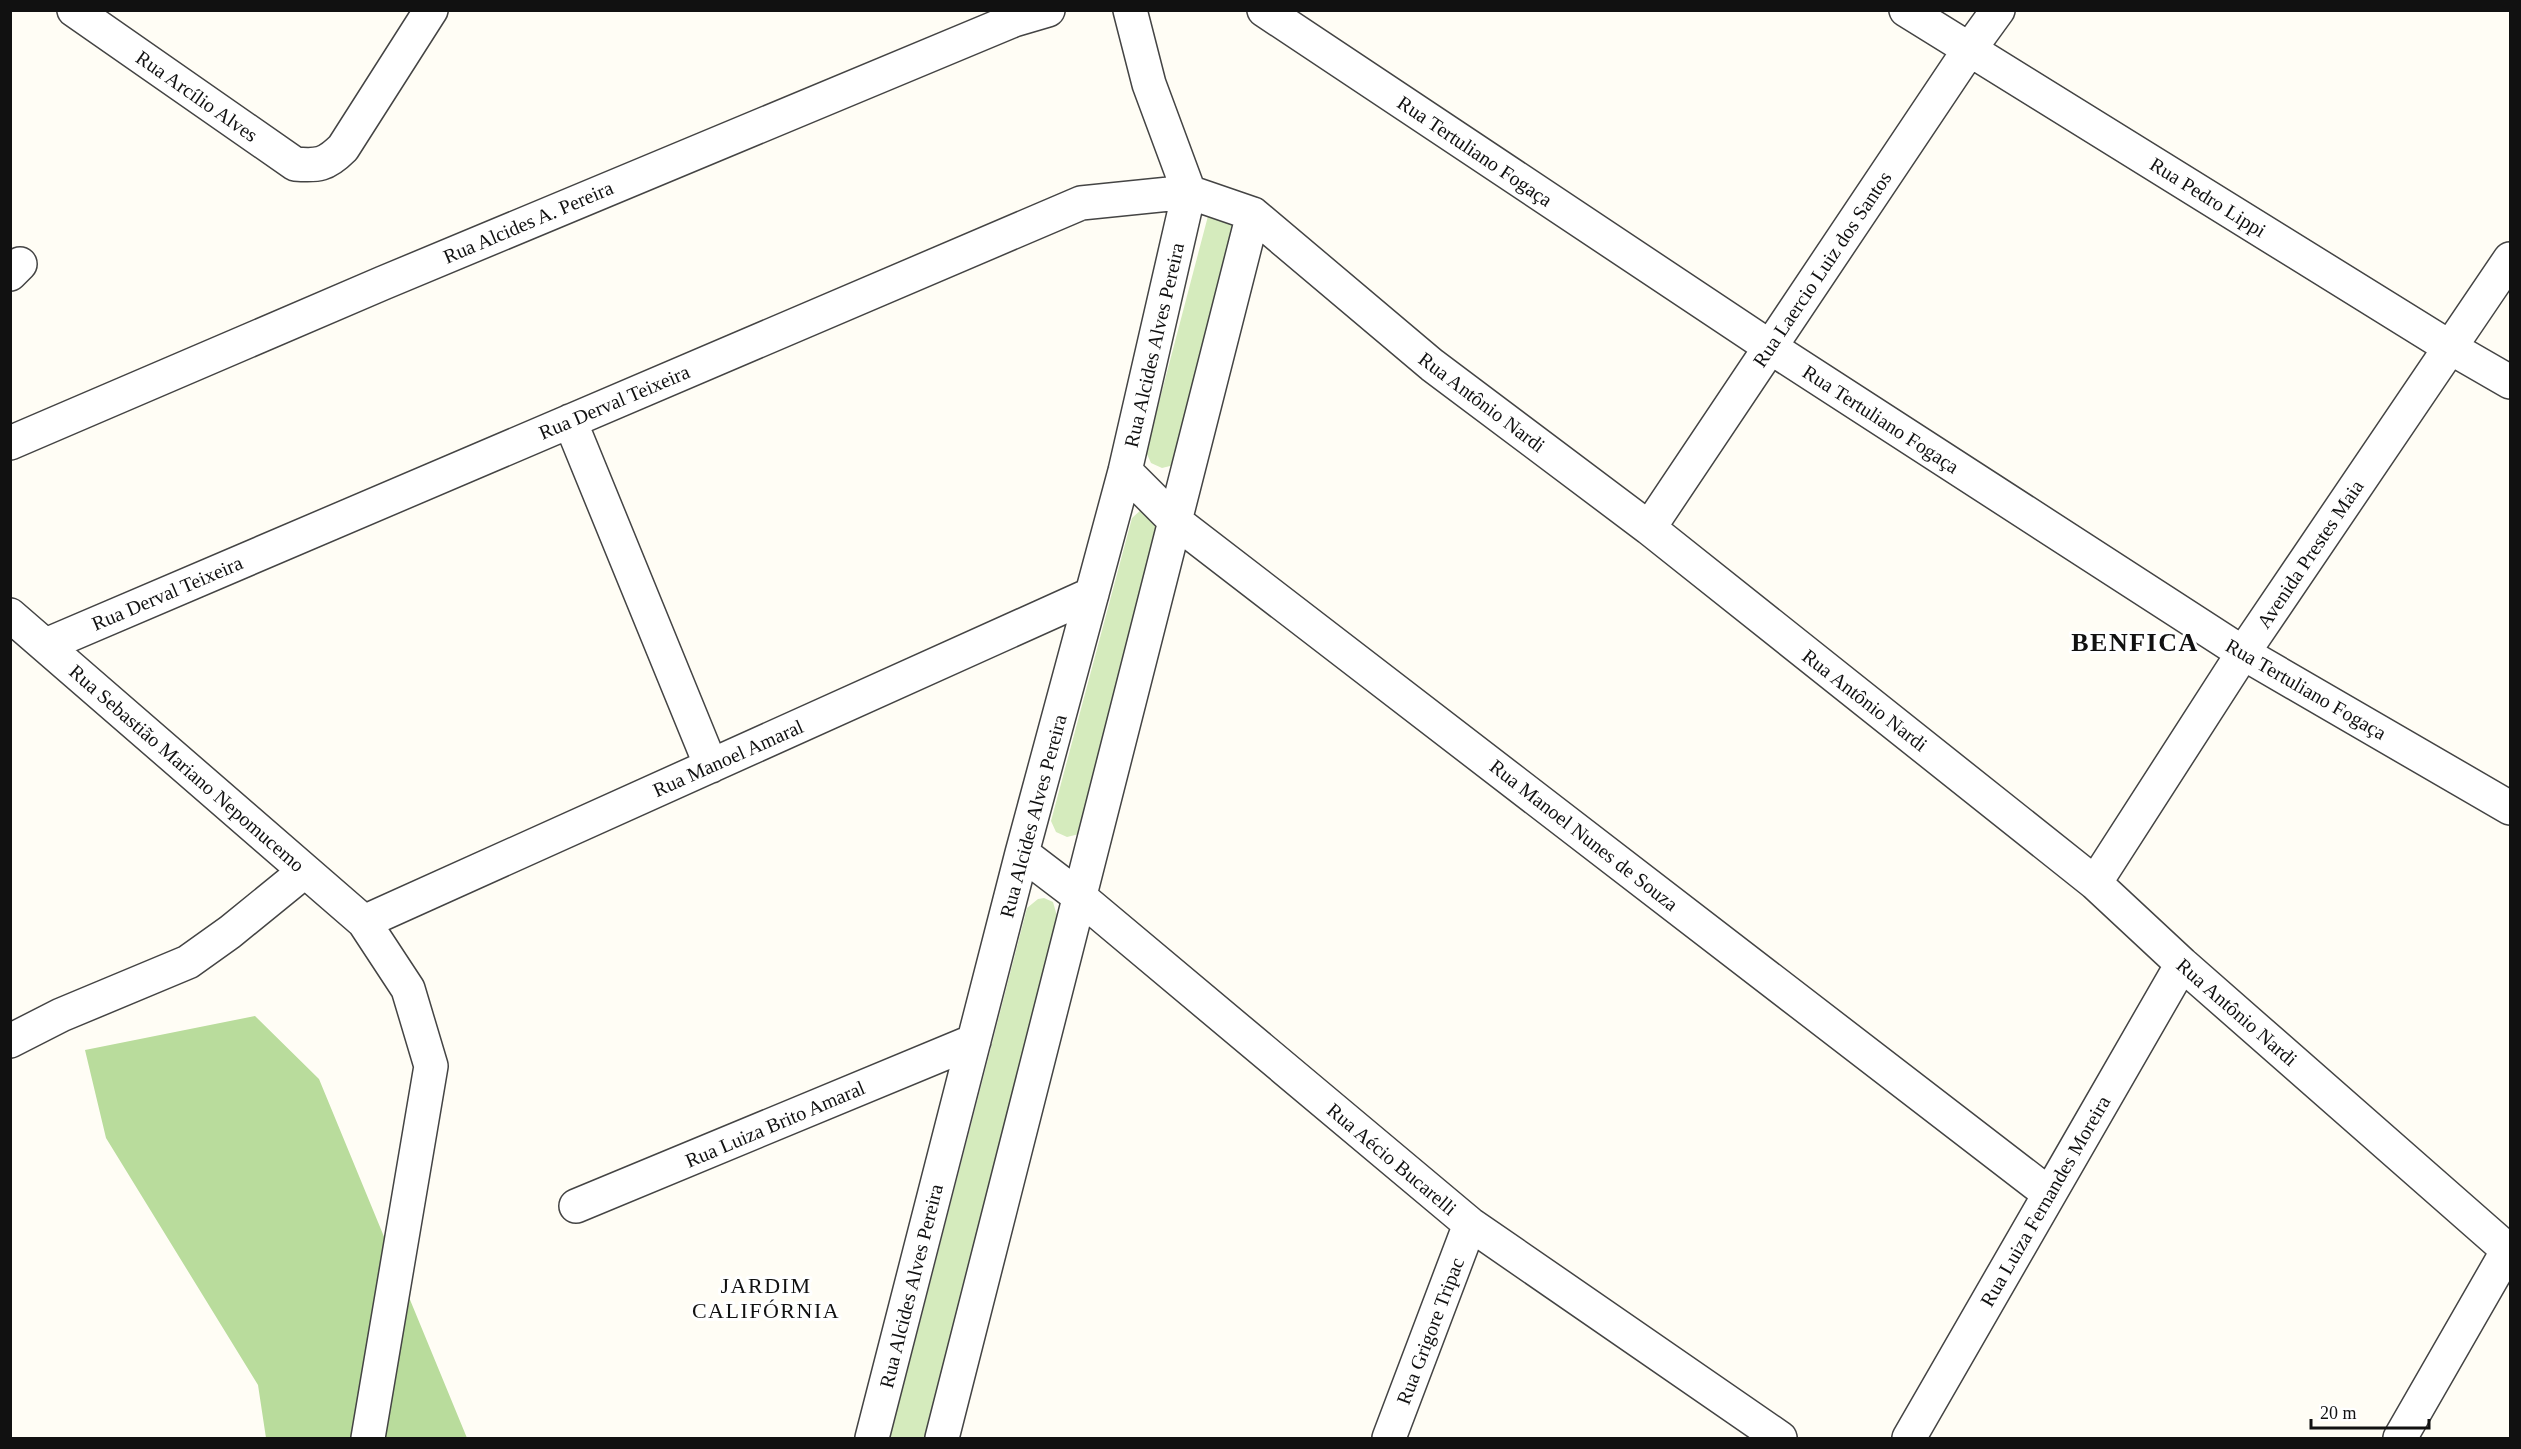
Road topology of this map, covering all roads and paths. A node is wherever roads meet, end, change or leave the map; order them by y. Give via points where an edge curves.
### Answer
1 (74, 10) edge
2 (431, 10) edge
3 (1048, 10) edge
4 (1130, 10) edge
5 (1264, 10) edge
6 (1906, 10) edge
7 (1998, 10) edge
8 (1969, 50) junction
9 (1189, 192) junction
10 (1253, 214) junction
11 (2511, 259) edge
12 (1770, 347) junction
13 (2451, 348) junction
14 (2511, 382) edge
15 (570, 421) junction
16 (10, 443) edge
17 (1125, 471) junction
18 (1175, 521) junction
19 (1649, 528) junction
20 (1092, 594) junction
21 (10, 615) edge
22 (46, 645) junction
23 (2243, 653) junction
24 (711, 766) junction
25 (2511, 808) edge
26 (1022, 853) junction
27 (305, 871) junction
28 (2096, 883) junction
29 (1081, 898) junction
30 (364, 922) junction
31 (2182, 963) junction
32 (10, 1041) edge
33 (974, 1041) junction
34 (2048, 1193) junction
35 (576, 1206) dead end
36 (1470, 1224) junction
37 (2509, 1251) edge
38 (368, 1438) edge
39 (872, 1438) edge
40 (942, 1438) edge
41 (1389, 1438) edge
42 (1780, 1438) edge
43 (1909, 1438) edge
44 (2400, 1438) edge

1 - 2 street, Rua Arcílio Alves via 295,164 324,163 343,148
3 - 16 street, Rua Alcides A. Pereira via 1014,20 383,283
4 - 9 street via 1149,84
5 - 12 street, Rua Tertuliano Fogaça
6 - 8 street, Rua Pedro Lippi
7 - 8 street, Rua Laercio Luiz dos Santos
8 - 12 street, Rua Laercio Luiz dos Santos
8 - 13 street, Rua Pedro Lippi
9 - 10 street, Rua Antônio Nardi
9 - 15 street, Rua Derval Teixeira via 1081,203
9 - 17 street, Rua Alcides Alves Pereira
10 - 18 street
10 - 19 street, Rua Antônio Nardi via 1432,365
11 - 13 street, Avenida Prestes Maia
12 - 19 street, Rua Laercio Luiz dos Santos
12 - 23 street, Rua Tertuliano Fogaça
13 - 14 street, Rua Pedro Lippi
13 - 23 street, Avenida Prestes Maia
15 - 22 street, Rua Derval Teixeira
15 - 24 street
17 - 18 street, Rua Manoel Nunes de Souza
17 - 20 street, Rua Alcides Alves Pereira
18 - 29 street
18 - 34 street, Rua Manoel Nunes de Souza
19 - 28 street, Rua Antônio Nardi
20 - 24 street, Rua Manoel Amaral
20 - 26 street, Rua Alcides Alves Pereira
21 - 22 street, Rua Sebastião Mariano Nepomucemo
22 - 27 street, Rua Sebastião Mariano Nepomucemo
23 - 25 street, Rua Tertuliano Fogaça
23 - 28 street, Avenida Prestes Maia
24 - 30 street, Rua Manoel Amaral
26 - 29 street, Rua Aécio Bucarelli
26 - 33 street, Rua Alcides Alves Pereira
27 - 30 street, Rua Sebastião Mariano Nepomucemo
27 - 32 street via 188,962 61,1015
28 - 31 street, Rua Antônio Nardi
29 - 36 street, Rua Aécio Bucarelli
29 - 40 street
30 - 38 street, Rua Sebastião Mariano Nepomucemo via 408,989 431,1066
31 - 34 street, Rua Luiza Fernandes Moreira
31 - 37 street, Rua Antônio Nardi
33 - 35 street, Rua Luiza Brito Amaral
33 - 39 street, Rua Alcides Alves Pereira
34 - 43 street, Rua Luiza Fernandes Moreira
36 - 41 street, Rua Grigore Tripac
36 - 42 street, Rua Aécio Bucarelli
37 - 44 street

